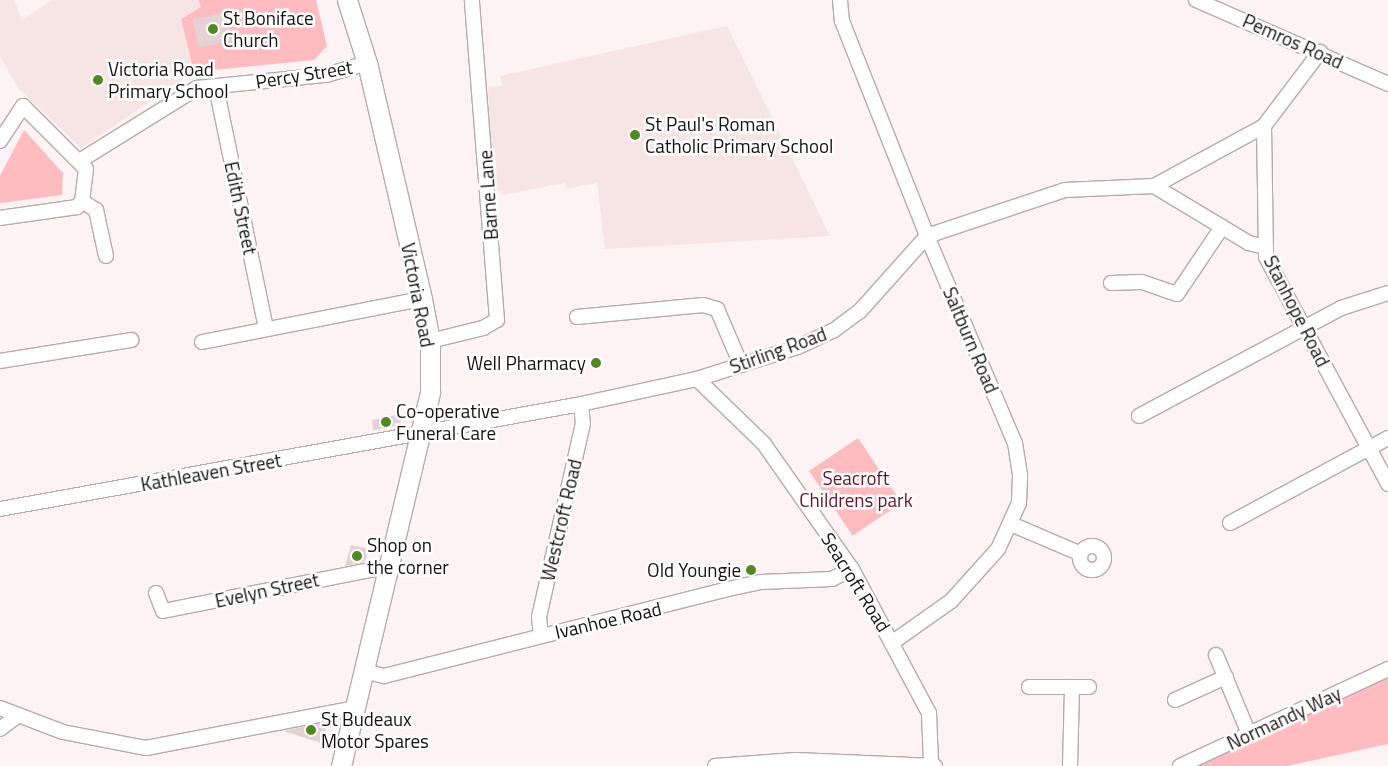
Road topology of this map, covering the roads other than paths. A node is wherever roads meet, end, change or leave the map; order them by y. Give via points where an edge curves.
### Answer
1 (347, 0) edge
2 (472, 0) edge
3 (840, 0) edge
4 (1196, 0) edge
5 (1320, 52) junction
6 (367, 63) junction
7 (1388, 84) edge
8 (216, 87) junction
9 (1264, 126) junction
10 (0, 141) edge
11 (81, 160) junction
12 (1154, 186) junction
13 (82, 201) junction
14 (0, 218) edge
15 (1222, 226) junction
16 (927, 236) junction
17 (1265, 247) junction
18 (106, 256) dead end
19 (1111, 283) dead end
20 (1388, 293) edge
21 (422, 299) junction
22 (585, 321) dead end
23 (1304, 327) junction
24 (266, 328) junction
25 (131, 340) dead end
26 (430, 341) junction
27 (202, 342) dead end
28 (0, 361) edge
29 (741, 365) junction
30 (697, 379) junction
31 (581, 404) junction
32 (1139, 416) dead end
33 (421, 431) junction
34 (1388, 438) edge
35 (1370, 449) junction
36 (1388, 484) edge
37 (0, 509) edge
38 (1230, 523) dead end
39 (1011, 524) junction
40 (1081, 554) dead end
41 (390, 566) junction
42 (852, 569) junction
43 (156, 593) dead end
44 (541, 636) junction
45 (893, 642) junction
46 (1216, 655) dead end
47 (1388, 669) edge
48 (365, 672) junction
49 (1226, 678) junction
50 (1089, 686) dead end
51 (1029, 687) dead end
52 (1072, 687) junction
53 (1175, 700) dead end
54 (0, 708) edge
55 (356, 708) junction
56 (16, 717) junction
57 (0, 729) edge
58 (1249, 734) junction
59 (933, 764) edge
60 (340, 766) edge
61 (715, 766) edge
62 (1070, 766) edge
63 (1180, 766) edge

1 - 6 street, Victoria Road
2 - 26 street, Barne Lane via 497,320 483,328
3 - 16 street, Saltburn Road via 842,21
4 - 5 street, Pemros Road
5 - 7 street, Pemros Road
5 - 9 street
6 - 8 street, Percy Street via 326,75
6 - 21 street, Victoria Road
8 - 11 street, Percy Street via 197,88
8 - 24 street, Edith Street
9 - 12 street, Stirling Road
9 - 17 street, Stanhope Road
10 - 11 street via 23,106
11 - 13 street via 86,169
12 - 15 street
12 - 16 street, Stirling Road via 1065,190
13 - 14 street via 77,207
13 - 18 street via 96,210
15 - 17 street
15 - 19 street via 1178,294 1142,282
16 - 29 street, Stirling Road via 860,311 833,331
16 - 39 street, Saltburn Road via 1015,443 1019,503
17 - 23 street, Stanhope Road
20 - 23 street via 1341,308
21 - 24 street
21 - 26 street, Victoria Road
22 - 29 street via 703,305 717,309
23 - 32 street
23 - 35 street, Stanhope Road
24 - 27 street
25 - 28 street
26 - 33 street, Victoria Road via 430,391
29 - 30 street, Stirling Road
30 - 31 street, Stirling Road
30 - 42 street, Seacroft Road via 764,444
31 - 33 street, Stirling Road
31 - 44 street, Westcroft Road via 583,424 539,617
33 - 37 street, Kathleaven Street
33 - 41 street, Victoria Road
34 - 35 street
35 - 36 street, Stanhope Road
35 - 38 street
39 - 40 street
39 - 45 street, Saltburn Road via 998,549 951,602
41 - 43 street, Evelyn Street via 163,611
41 - 48 street, Victoria Road
42 - 44 street, Ivanhoe Road via 832,579 761,582
42 - 45 street, Seacroft Road
44 - 48 street, Ivanhoe Road via 384,676
45 - 59 street, Seacroft Road via 929,713
46 - 49 street
47 - 58 street, Normandy Way
48 - 55 street, Victoria Road
49 - 53 street
49 - 58 street
50 - 52 street
51 - 52 street
52 - 62 street
54 - 56 street
55 - 56 street via 202,740 146,748 103,742
55 - 60 street, Victoria Road
56 - 57 street
58 - 63 street, Normandy Way
59 - 61 street via 796,760

